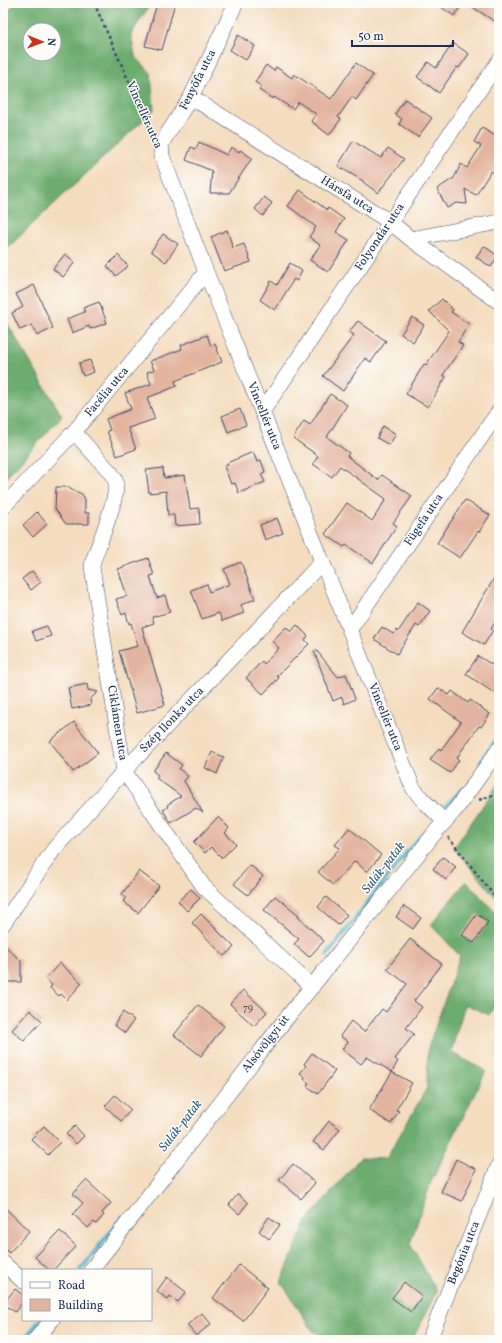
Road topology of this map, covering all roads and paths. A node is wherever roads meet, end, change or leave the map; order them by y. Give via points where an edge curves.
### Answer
1 (94, 3) edge
2 (233, 5) edge
3 (499, 61) edge
4 (191, 97) junction
5 (153, 134) dead end
6 (162, 156) joint
7 (390, 222) junction
8 (499, 222) edge
9 (411, 239) junction
10 (206, 272) junction
11 (499, 302) edge
12 (499, 411) edge
13 (262, 412) junction
14 (74, 432) junction
15 (3, 507) edge
16 (322, 562) junction
17 (350, 629) junction
18 (499, 749) edge
19 (124, 771) junction
20 (441, 825) junction
21 (499, 902) edge
22 (3, 924) edge
23 (312, 987) junction
24 (499, 1165) edge
25 (3, 1263) edge
26 (92, 1269) edge
27 (22, 1280) edge
28 (51, 1321) edge
29 (35, 1340) edge
30 (429, 1340) edge

1 - 5 path, Vincellér utca
2 - 4 street, Fenyőfa utca
3 - 7 street, Folyondár utca
4 - 6 street, Fenyőfa utca via 161,144
4 - 7 street, Hársfa utca
6 - 10 street, Vincellér utca
7 - 9 street, Hársfa utca
7 - 13 street, Folyondár utca
8 - 9 street
9 - 11 street, Hársfa utca
10 - 13 street, Vincellér utca
10 - 14 street, Facélia utca
12 - 17 street, Fügefa utca
13 - 16 street, Vincellér utca
14 - 15 street, Facélia utca
14 - 19 street, Ciklámen utca via 111,473 116,485 112,506 92,567
16 - 17 street, Vincellér utca
16 - 19 street, Szép Ilonka utca
17 - 20 street, Vincellér utca via 413,788
18 - 20 street, Alsóvölgyi út via 456,809
19 - 22 street, Szép Ilonka utca via 54,849
19 - 23 street, Ciklámen utca via 204,887
20 - 21 path via 446,835
20 - 23 street, Alsóvölgyi út
23 - 26 street, Alsóvölgyi út
24 - 30 street, Begónia utca
25 - 27 street
28 - 29 street

